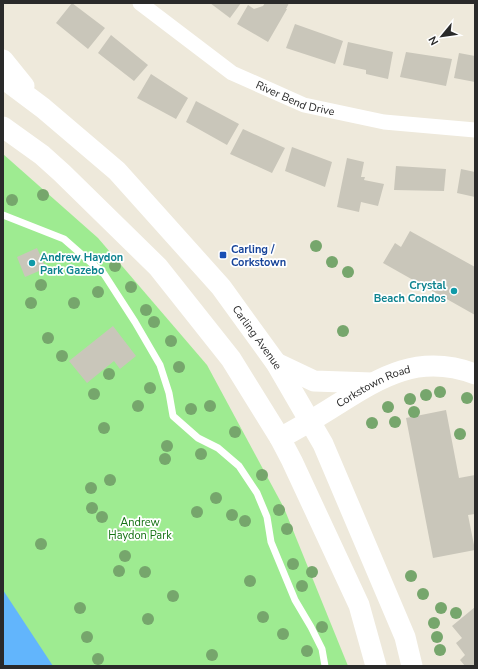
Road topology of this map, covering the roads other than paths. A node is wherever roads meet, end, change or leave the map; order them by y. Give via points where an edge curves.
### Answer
1 (140, 3) edge
2 (3, 60) edge
3 (3, 78) edge
4 (43, 108) junction
5 (3, 127) edge
6 (475, 130) edge
7 (3, 215) edge
8 (276, 363) junction
9 (475, 374) edge
10 (372, 383) junction
11 (310, 421) junction
12 (280, 438) junction
13 (325, 666) edge
14 (376, 666) edge
15 (412, 666) edge

1 - 6 street, River Bend Drive via 232,73 304,105 384,122
2 - 4 main road
3 - 4 main road, Carling Avenue
4 - 8 main road, Carling Avenue via 117,171 221,287
5 - 12 main road via 62,173 158,267 231,359
7 - 13 lane via 64,239 104,274 160,365 173,416 198,438 218,448 239,466 257,493 267,517 271,542 295,600 322,649
8 - 10 main road via 314,382
8 - 11 main road, Carling Avenue
9 - 10 main road, Corkstown Road via 432,366 411,368
10 - 11 main road, Corkstown Road
11 - 12 main road, Corkstown Road
11 - 15 main road, Carling Avenue via 323,444 405,637
12 - 14 main road via 359,605

